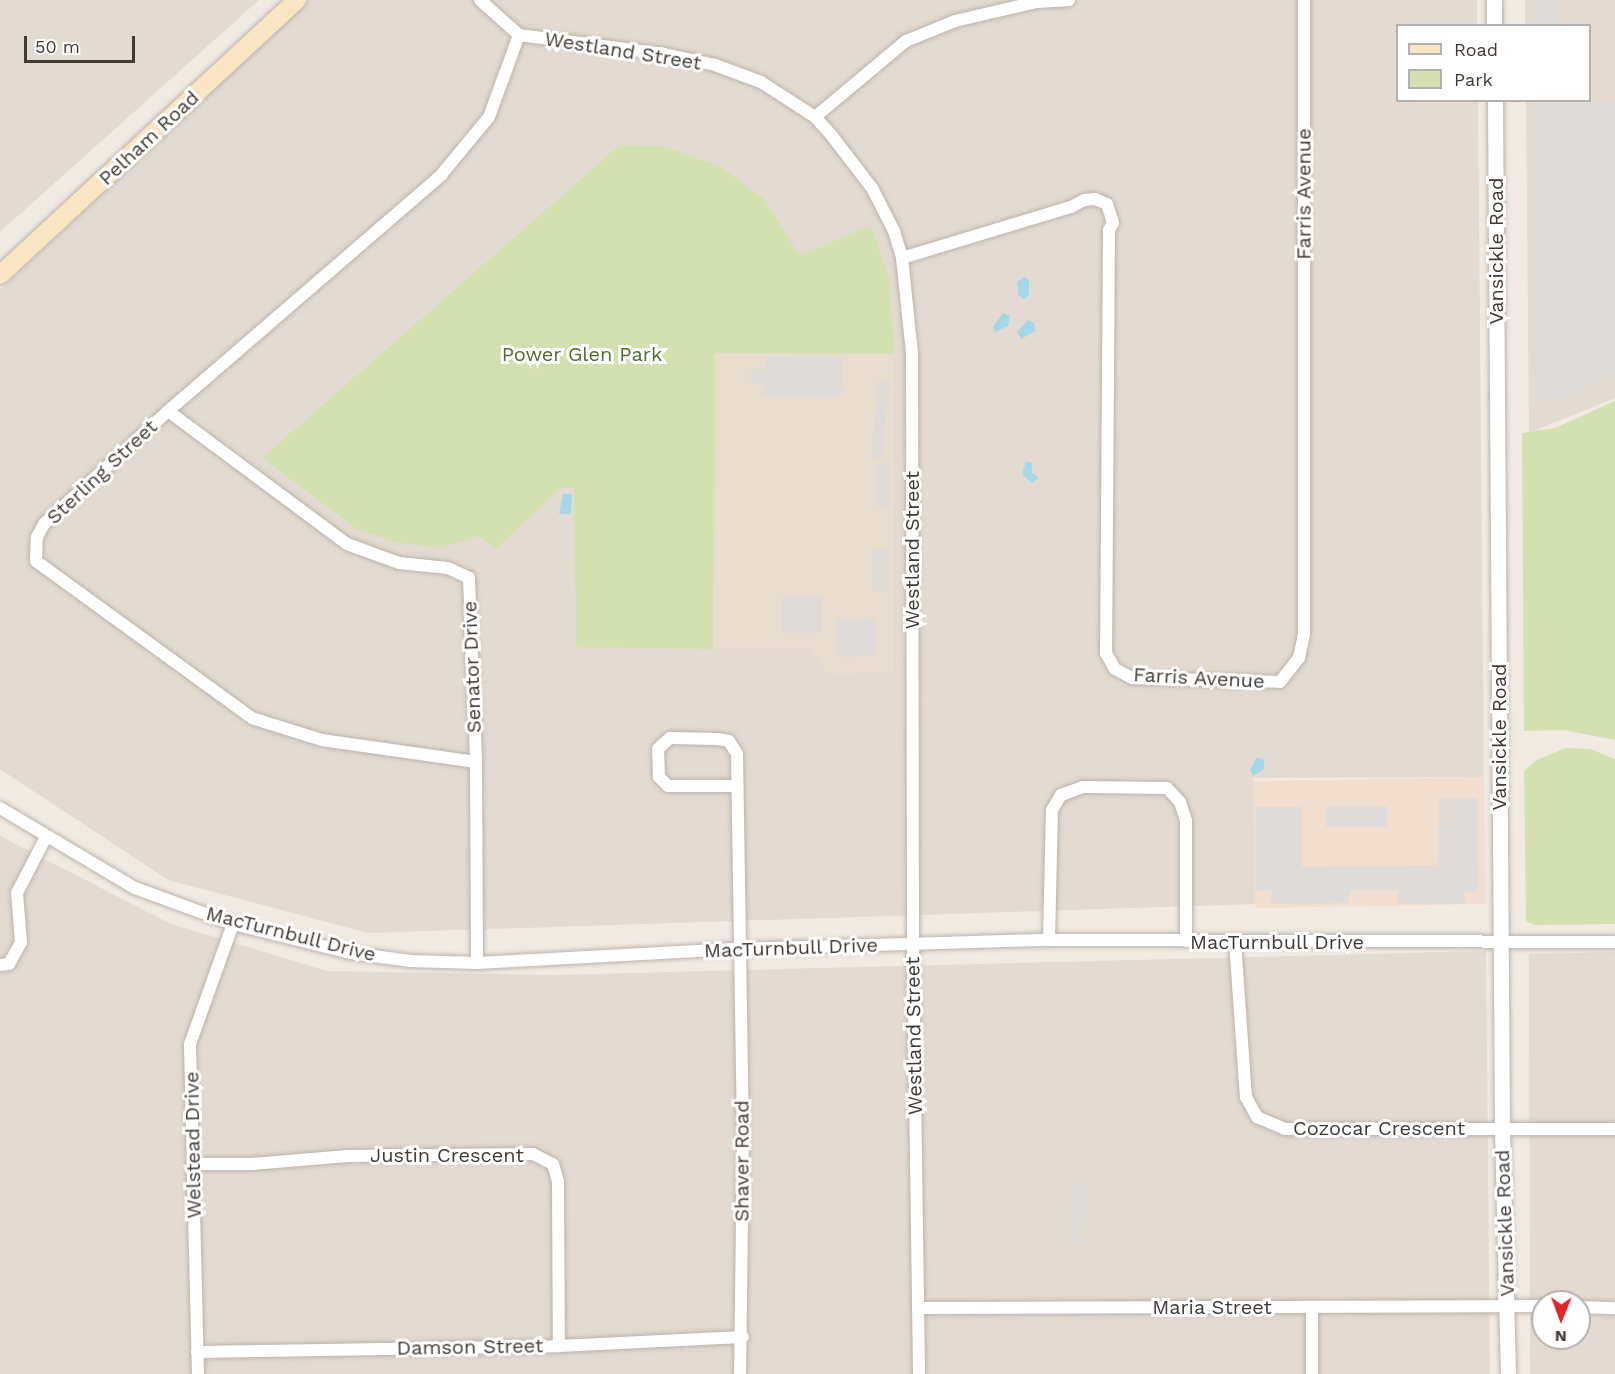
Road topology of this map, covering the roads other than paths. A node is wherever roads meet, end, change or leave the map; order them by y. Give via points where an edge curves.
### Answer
1 (297, 0) edge
2 (480, 0) edge
3 (1070, 0) edge
4 (1304, 0) edge
5 (1494, 0) edge
6 (1494, 24) edge
7 (519, 36) junction
8 (1495, 102) edge
9 (815, 117) junction
10 (902, 258) junction
11 (0, 275) edge
12 (168, 411) junction
13 (476, 762) junction
14 (736, 786) junction
15 (0, 808) edge
16 (46, 837) junction
17 (233, 924) junction
18 (1049, 940) junction
19 (1186, 941) junction
20 (1235, 941) junction
21 (1500, 942) junction
22 (1615, 942) edge
23 (913, 943) junction
24 (739, 949) junction
25 (477, 963) junction
26 (0, 965) edge
27 (1502, 1129) junction
28 (1615, 1129) edge
29 (193, 1164) junction
30 (1507, 1305) junction
31 (1531, 1306) edge
32 (1312, 1307) junction
33 (1591, 1307) edge
34 (918, 1308) junction
35 (1615, 1308) edge
36 (743, 1337) junction
37 (559, 1346) junction
38 (197, 1352) junction
39 (198, 1374) edge
40 (740, 1374) edge
41 (919, 1374) edge
42 (1312, 1374) edge
43 (1508, 1374) edge

1 - 11 main road, Pelham Road
2 - 7 street, Westland Street
3 - 9 street via 1036,2 956,21 906,41
4 - 10 street, Farris Avenue via 1304,634 1299,658 1280,682 1132,678 1115,669 1106,653 1109,230 1113,223 1107,204 1084,200
5 - 6 street
7 - 9 street, Westland Street via 664,54 715,65 760,82
7 - 12 street, Sterling Street via 489,117 441,175
8 - 21 street, Vansickle Road
9 - 10 street, Westland Street via 872,188 894,231
10 - 23 street, Westland Street via 912,353
12 - 13 street, Senator Drive via 347,544 399,563 448,568 469,578
12 - 13 street, Sterling Street via 44,524 37,537 36,561 252,718 322,740
13 - 25 street, Senator Drive
14 - 14 street, Shaver Road via 668,786 659,777 658,749 670,738 729,741 737,754
14 - 24 street, Shaver Road
15 - 16 street, MacTurnbull Drive
16 - 17 street, MacTurnbull Drive via 135,888
16 - 26 street via 17,893 21,942 9,964
17 - 25 street, MacTurnbull Drive via 351,953 410,961
17 - 29 street, Welstead Drive via 190,1044
18 - 19 street, MacTurnbull Drive
18 - 19 street via 1052,810 1061,795 1083,787 1167,788 1180,802 1186,820
18 - 23 street, MacTurnbull Drive
19 - 20 street, MacTurnbull Drive
20 - 21 street, MacTurnbull Drive
20 - 27 street, Cozocar Crescent via 1246,1096 1257,1117 1285,1129
21 - 22 street, MacTurnbull Drive
21 - 27 street, Vansickle Road
23 - 24 street, MacTurnbull Drive
23 - 34 street, Westland Street
24 - 25 street, MacTurnbull Drive
24 - 36 street, Shaver Road
27 - 28 street, Cozocar Crescent
27 - 30 street, Vansickle Road
29 - 37 street, Justin Crescent via 252,1164 348,1156 533,1154 553,1164 558,1181
29 - 38 street, Welstead Drive
30 - 31 street, Maria Street
30 - 32 street, Maria Street
30 - 43 street, Vansickle Road
32 - 34 street, Maria Street
32 - 42 street
33 - 35 street
34 - 41 street, Westland Street
36 - 37 street, Damson Street
36 - 40 street, Shaver Road
37 - 38 street, Damson Street
38 - 39 street, Welstead Drive

